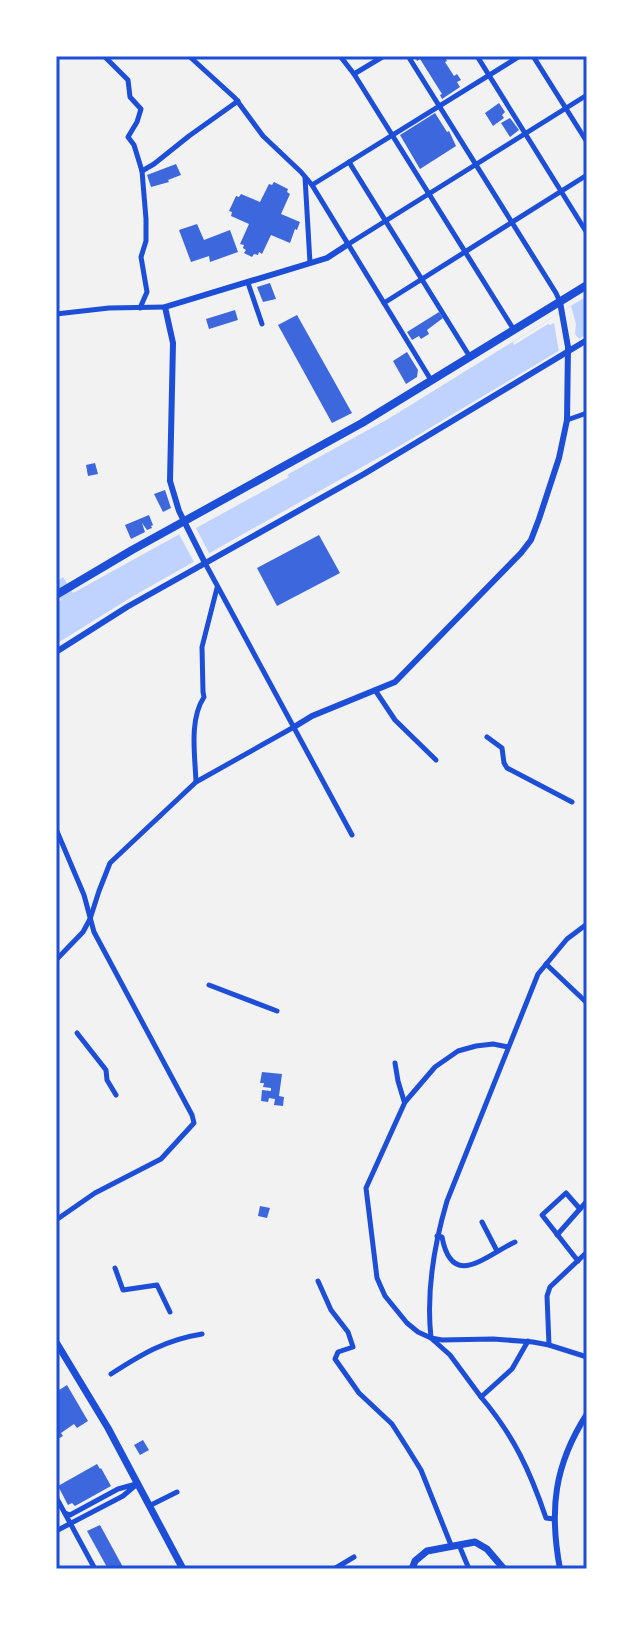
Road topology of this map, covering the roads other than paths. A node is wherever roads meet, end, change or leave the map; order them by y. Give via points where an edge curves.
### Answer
1 (104, 56) edge
2 (189, 56) edge
3 (340, 56) edge
4 (384, 56) edge
5 (408, 56) edge
6 (477, 56) edge
7 (520, 56) edge
8 (533, 56) edge
9 (354, 74) junction
10 (489, 75) junction
11 (587, 95) edge
12 (238, 101) junction
13 (440, 107) junction
14 (566, 108) junction
15 (525, 134) junction
16 (392, 136) junction
17 (587, 142) edge
18 (349, 162) junction
19 (476, 165) junction
20 (142, 171) junction
21 (587, 175) edge
22 (305, 176) junction
23 (312, 185) junction
24 (561, 191) junction
25 (429, 194) junction
26 (386, 221) junction
27 (512, 222) junction
28 (587, 233) edge
29 (347, 245) junction
30 (464, 252) junction
31 (310, 263) junction
32 (422, 279) junction
33 (248, 283) junction
34 (587, 285) edge
35 (384, 303) junction
36 (165, 307) junction
37 (561, 307) junction
38 (140, 308) junction
39 (56, 314) edge
40 (262, 324) dead end
41 (514, 330) junction
42 (587, 340) edge
43 (568, 349) junction
44 (470, 357) junction
45 (432, 381) junction
46 (587, 413) edge
47 (567, 420) junction
48 (185, 526) junction
49 (204, 561) junction
50 (217, 587) junction
51 (57, 594) edge
52 (56, 652) edge
53 (375, 690) junction
54 (294, 727) junction
55 (487, 737) dead end
56 (436, 760) dead end
57 (196, 782) junction
58 (572, 802) dead end
59 (56, 829) edge
60 (352, 835) dead end
61 (90, 919) junction
62 (587, 924) edge
63 (56, 960) edge
64 (546, 964) junction
65 (209, 985) dead end
66 (587, 1003) edge
67 (277, 1011) dead end
68 (77, 1033) dead end
69 (508, 1047) junction
70 (395, 1063) dead end
71 (116, 1095) dead end
72 (405, 1102) junction
73 (587, 1201) edge
74 (583, 1209) edge
75 (56, 1220) edge
76 (482, 1222) dead end
77 (557, 1235) junction
78 (437, 1236) junction
79 (515, 1242) dead end
80 (497, 1251) junction
81 (587, 1252) edge
82 (582, 1260) edge
83 (115, 1268) dead end
84 (318, 1281) dead end
85 (170, 1312) dead end
86 (202, 1334) dead end
87 (431, 1338) junction
88 (528, 1341) junction
89 (56, 1342) edge
90 (549, 1345) junction
91 (587, 1357) edge
92 (111, 1374) dead end
93 (481, 1397) junction
94 (587, 1414) edge
95 (137, 1484) junction
96 (177, 1492) dead end
97 (56, 1497) edge
98 (149, 1506) junction
99 (64, 1513) junction
100 (554, 1519) junction
101 (70, 1524) junction
102 (56, 1531) edge
103 (455, 1544) junction
104 (354, 1557) dead end
105 (95, 1569) edge
106 (183, 1569) edge
107 (334, 1569) edge
108 (412, 1569) edge
109 (469, 1569) edge
110 (504, 1569) edge
111 (560, 1569) edge

1 - 20 street via 128,80 130,97 141,109 128,137
2 - 12 street
3 - 9 street
4 - 9 street
5 - 13 street
6 - 10 street
7 - 10 street
8 - 14 street
9 - 16 street
10 - 13 street
10 - 15 street
11 - 14 street
12 - 20 street
12 - 22 street via 263,136
13 - 16 street
13 - 19 street
14 - 15 street
14 - 17 street
15 - 19 street
15 - 24 street
16 - 18 street
16 - 25 street
18 - 23 street
18 - 26 street
19 - 25 street
19 - 27 street
20 - 38 street via 146,241 141,257 147,292
21 - 24 street
22 - 23 street
22 - 31 street
23 - 29 street
24 - 27 street
24 - 28 street
25 - 26 street
25 - 30 street
26 - 29 street
26 - 32 street
27 - 30 street
27 - 37 street
29 - 31 street
29 - 35 street
30 - 32 street
30 - 41 street
31 - 33 street
32 - 35 street
32 - 44 street
33 - 36 street
33 - 40 street
34 - 37 highway
35 - 45 street
36 - 38 street
36 - 48 street via 173,343 170,481
37 - 41 highway
37 - 43 street
38 - 39 street
41 - 44 highway
42 - 43 street
43 - 47 street
43 - 49 street via 364,474
44 - 45 highway
45 - 48 highway
46 - 47 street
47 - 53 street via 531,540 395,682
48 - 49 street
48 - 51 highway
49 - 50 street
49 - 52 street
50 - 54 street
50 - 57 street via 202,647 204,697 194,732
53 - 54 street
53 - 56 street via 395,720
54 - 57 street
54 - 60 street
55 - 58 street via 502,748 507,768
57 - 61 street via 110,863
59 - 61 street
61 - 63 street
61 - 75 street via 194,1123 161,1159
62 - 64 street
64 - 66 street
64 - 69 street
65 - 67 street
68 - 71 street via 106,1070
69 - 72 street via 493,1044 458,1051 435,1067
69 - 78 street
70 - 72 street
72 - 87 street via 366,1193 380,1288 407,1323
73 - 74 street
74 - 77 street
74 - 77 street via 566,1193 542,1215
76 - 80 street
77 - 82 street
78 - 80 street via 457,1266 471,1266
78 - 87 street via 429,1303
79 - 80 street
81 - 82 street
82 - 90 street via 550,1287
83 - 85 street via 123,1290 157,1285
84 - 103 street via 353,1347 338,1352 335,1359 359,1393 392,1424 426,1480
86 - 92 street via 157,1346
87 - 88 street
87 - 93 street
88 - 90 street
88 - 93 street via 512,1369
89 - 95 main road
90 - 91 street
93 - 100 street via 520,1454 546,1518
94 - 100 street via 561,1466
95 - 98 main road
95 - 99 street via 70,1515
95 - 101 street
96 - 98 street
97 - 99 street
98 - 106 main road
99 - 101 street
100 - 111 street
101 - 102 street
101 - 105 street
103 - 108 main road via 427,1551
103 - 109 street
103 - 110 main road via 480,1544
104 - 107 street

